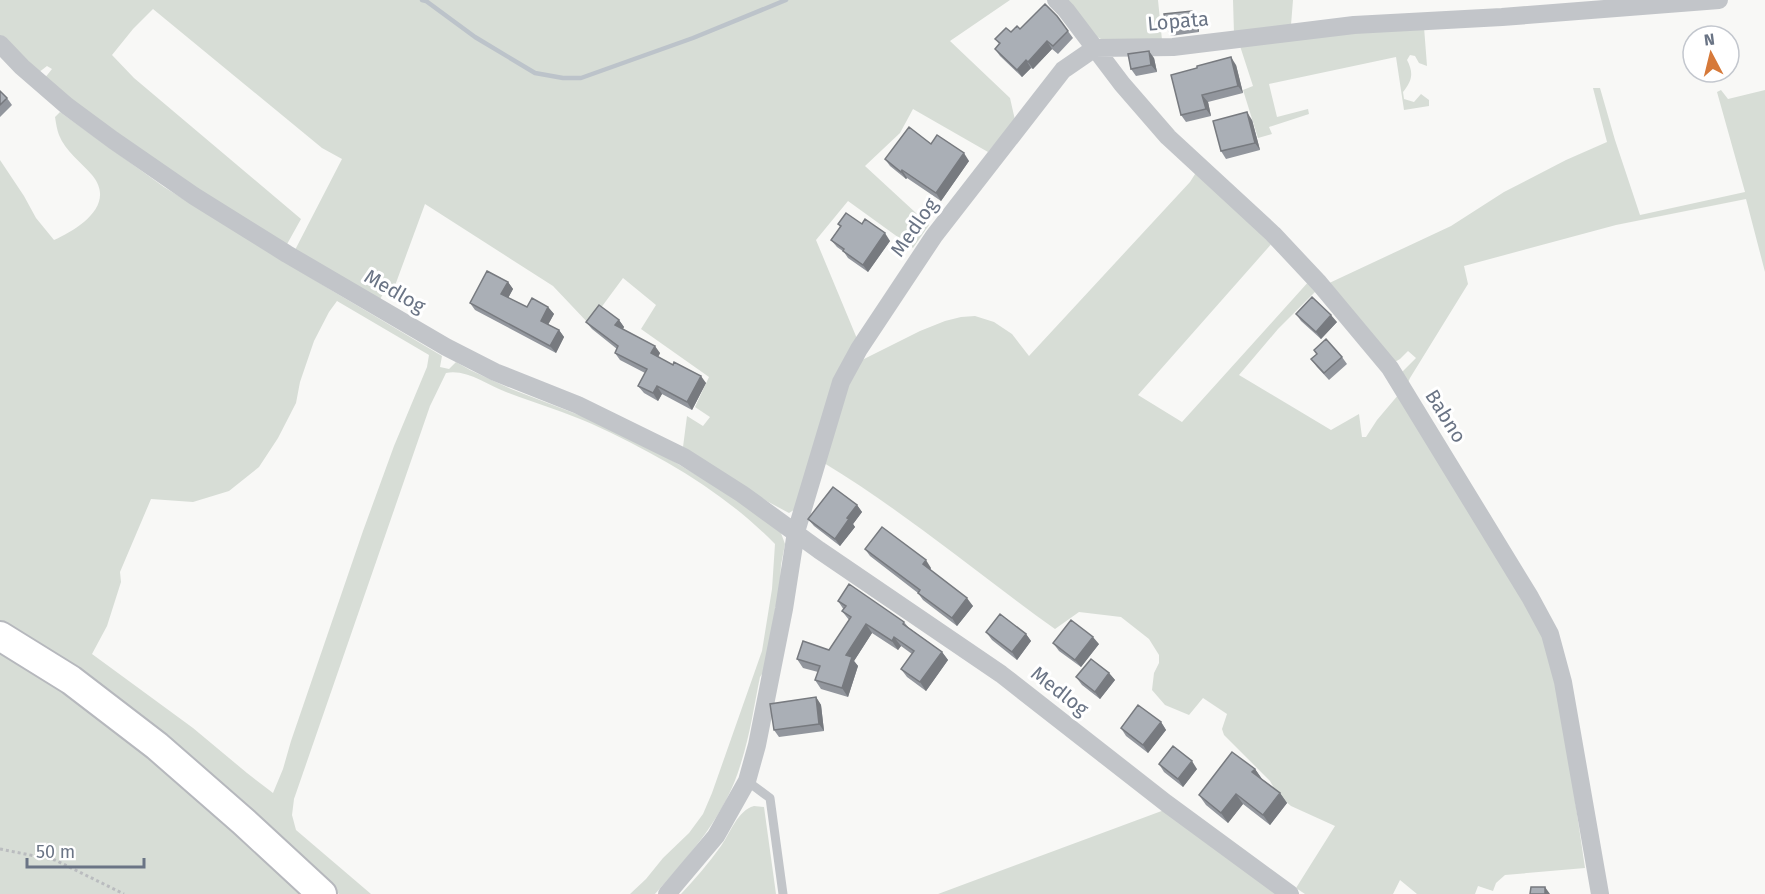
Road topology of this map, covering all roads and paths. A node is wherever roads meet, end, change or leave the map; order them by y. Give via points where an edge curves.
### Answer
1 (1056, 0) edge
2 (1719, 0) edge
3 (0, 45) edge
4 (1095, 48) junction
5 (796, 532) junction
6 (0, 636) edge
7 (747, 781) junction
8 (0, 849) edge
9 (124, 894) edge
10 (322, 894) edge
11 (667, 894) edge
12 (783, 894) edge
13 (1290, 894) edge
14 (1600, 894) edge

1 - 4 street
2 - 4 street, Lopata via 1354,25 1173,46
3 - 5 street, Medlog via 67,106 113,140 287,254 485,367 578,405 684,457
4 - 5 street, Medlog via 1063,70 1020,124 934,236 859,349 841,382
4 - 14 street, Babno via 1168,137 1273,234 1390,368 1530,597 1550,634 1563,682
5 - 7 street via 784,609
5 - 13 street, Medlog via 1001,674
6 - 10 main road via 71,680 157,746
7 - 11 street via 716,836
7 - 12 lane via 770,798
8 - 9 path via 55,860

